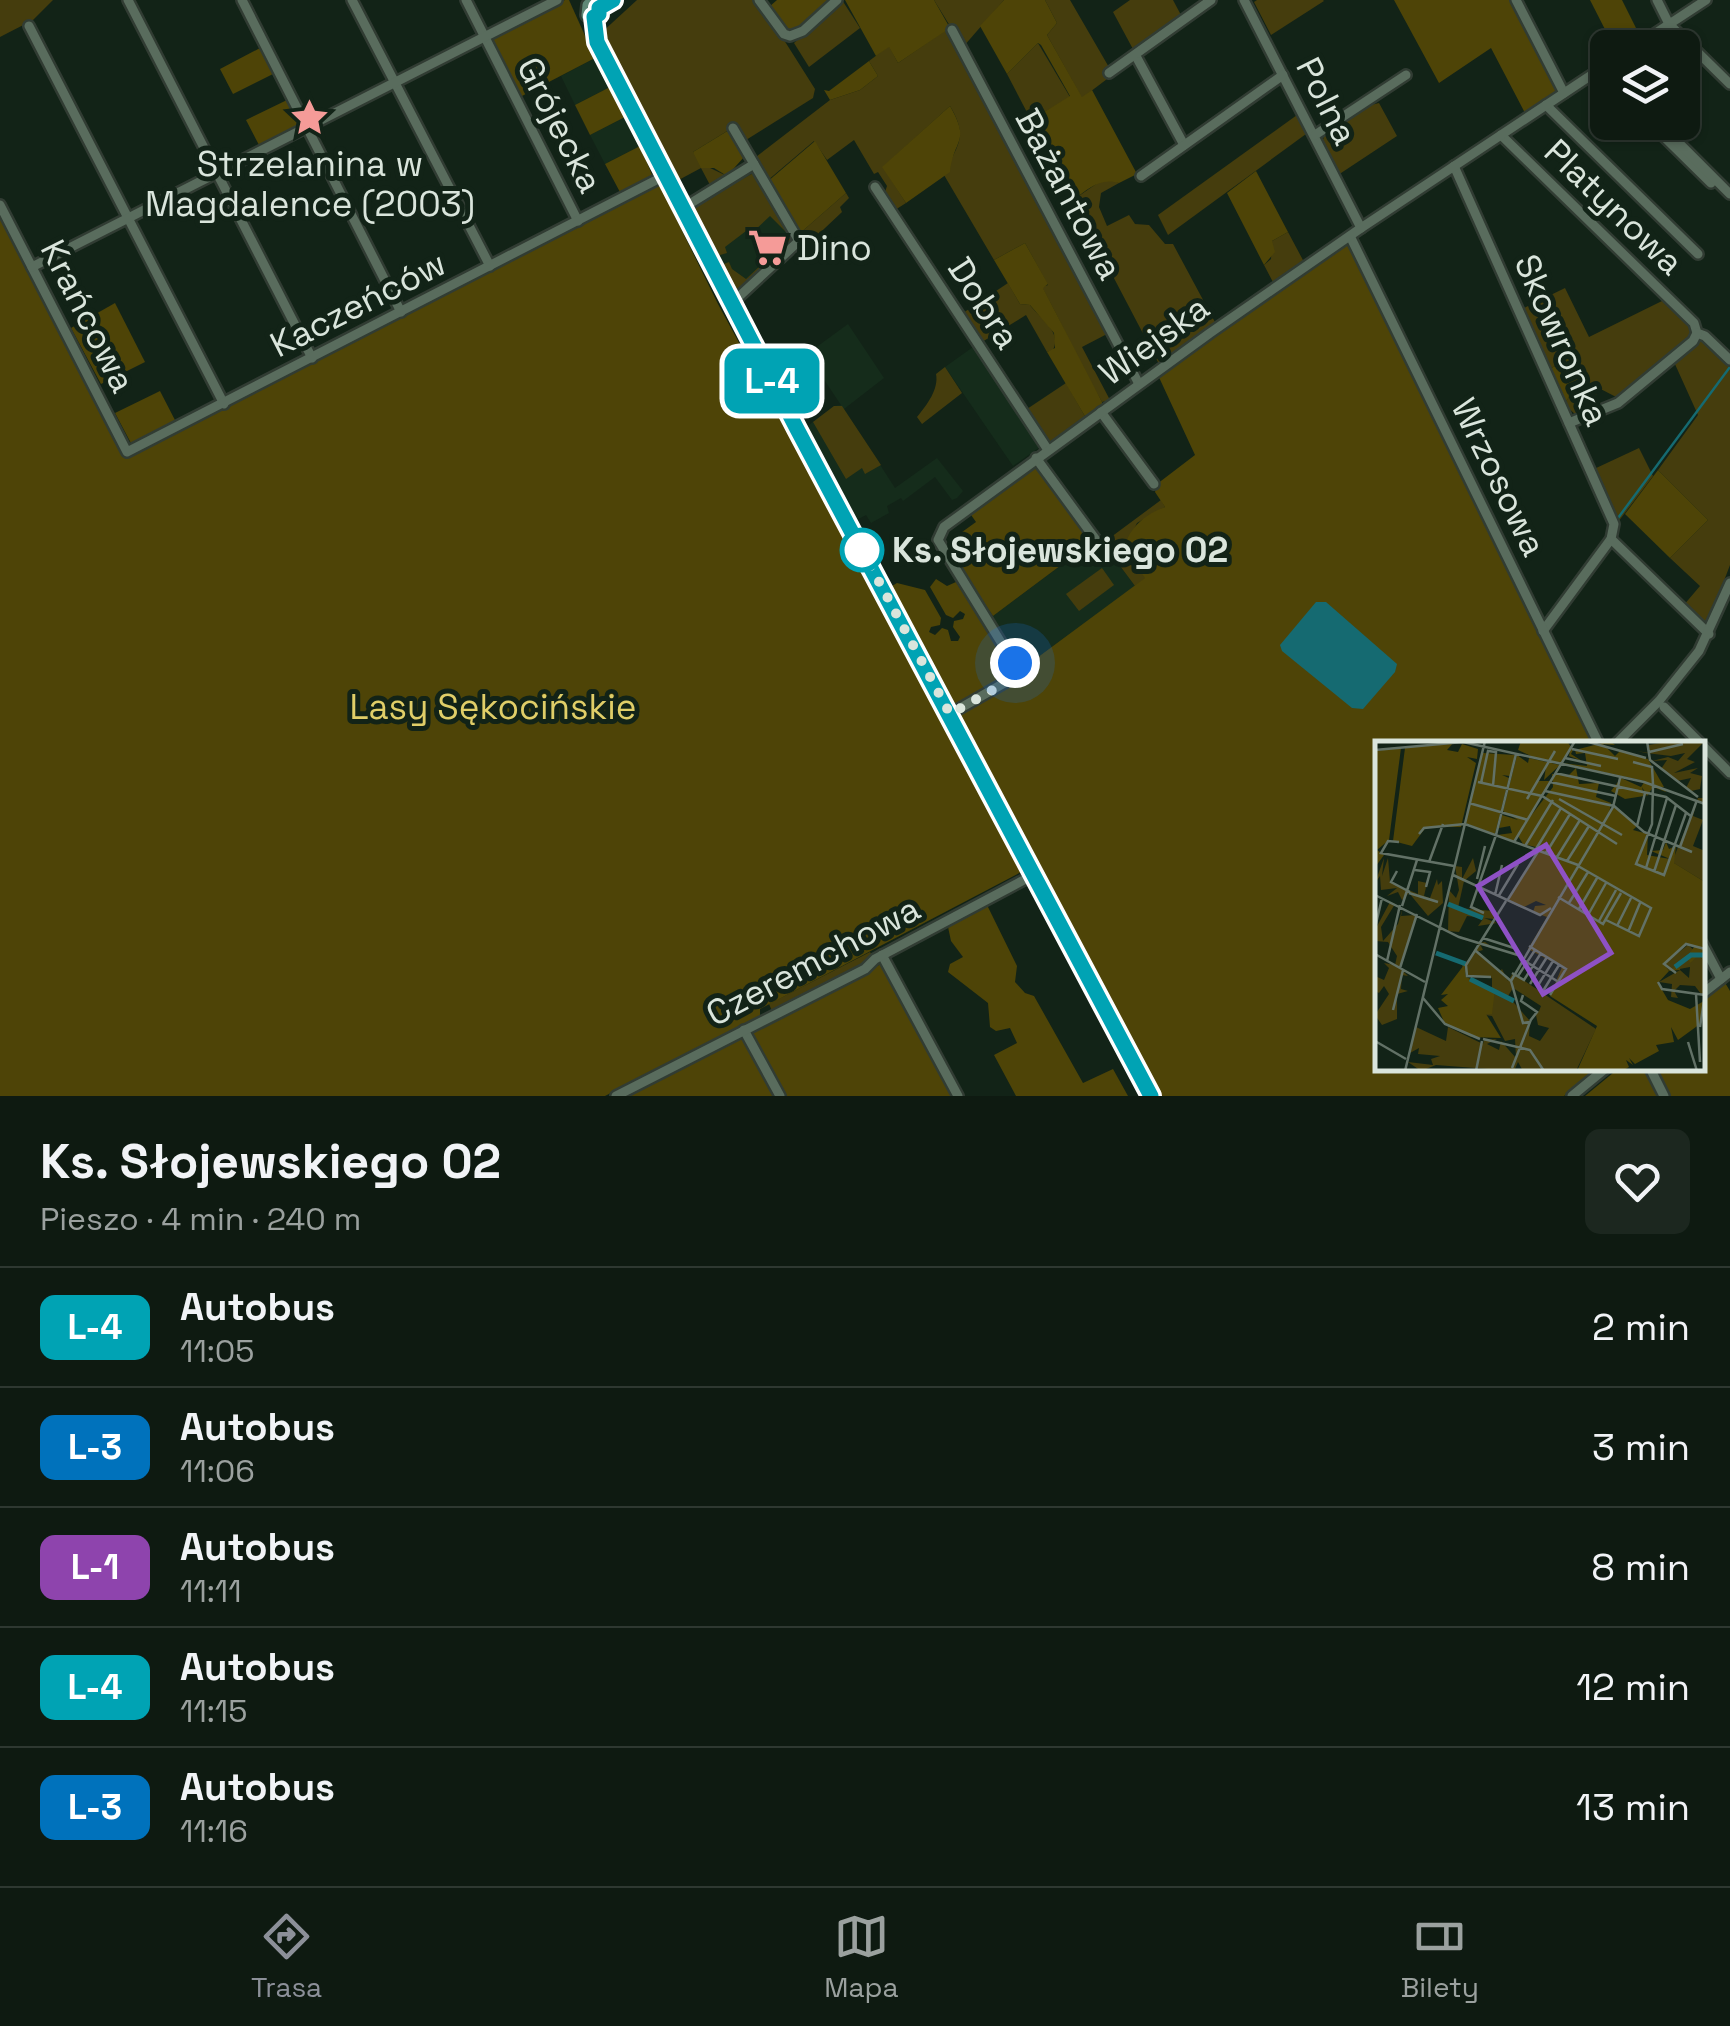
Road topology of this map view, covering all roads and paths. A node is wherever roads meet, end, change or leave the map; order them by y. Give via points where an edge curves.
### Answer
1 (128, 0) edge
2 (242, 0) edge
3 (352, 0) edge
4 (466, 0) edge
5 (557, 0) edge
6 (614, 0) edge
7 (759, 0) edge
8 (838, 0) edge
9 (1211, 0) edge
10 (1244, 0) edge
11 (1516, 0) edge
12 (1657, 0) edge
13 (1706, 0) edge
14 (591, 8) edge
15 (1670, 24) junction
16 (28, 26) dead end
17 (952, 30) dead end
18 (1661, 30) edge
19 (485, 36) junction
20 (1137, 58) dead end
21 (1110, 73) dead end
22 (1283, 75) junction
23 (1406, 76) dead end
24 (1590, 77) edge
25 (396, 82) junction
26 (1730, 84) edge
27 (1564, 93) junction
28 (1546, 104) junction
29 (306, 128) junction
30 (733, 128) dead end
31 (1315, 135) junction
32 (1500, 135) junction
33 (1667, 140) edge
34 (1676, 140) edge
35 (1184, 145) junction
36 (754, 164) junction
37 (1454, 166) junction
38 (217, 173) junction
39 (666, 175) junction
40 (1141, 176) dead end
41 (875, 187) dead end
42 (1717, 189) dead end
43 (1730, 194) edge
44 (0, 205) edge
45 (683, 208) junction
46 (128, 218) junction
47 (578, 220) junction
48 (1361, 228) junction
49 (1350, 236) junction
50 (1698, 254) dead end
51 (490, 266) junction
52 (32, 267) junction
53 (732, 303) junction
54 (401, 312) junction
55 (1698, 333) junction
56 (312, 358) junction
57 (1730, 360) edge
58 (1139, 384) junction
59 (224, 404) junction
60 (1101, 412) junction
61 (1569, 423) junction
62 (1048, 450) junction
63 (127, 452) joint
64 (1036, 458) junction
65 (1154, 484) dead end
66 (1610, 539) junction
67 (1098, 544) dead end
68 (1730, 583) edge
69 (1543, 631) junction
70 (1709, 634) junction
71 (1664, 707) dead end
72 (950, 714) junction
73 (1598, 741) edge
74 (1619, 741) edge
75 (1699, 741) edge
76 (1705, 747) edge
77 (1730, 772) edge
78 (1035, 874) junction
79 (1705, 947) edge
80 (882, 955) junction
81 (1726, 976) edge
82 (1705, 992) edge
83 (744, 1030) junction
84 (1602, 1071) edge
85 (1652, 1071) edge
86 (616, 1096) edge
87 (780, 1096) edge
88 (958, 1096) edge
89 (1151, 1096) edge
90 (1572, 1096) edge
91 (1664, 1096) edge

1 - 38 street
2 - 29 street
3 - 25 street
4 - 19 street, Grójecka
5 - 19 street
6 - 14 street
7 - 8 street via 790,36
9 - 21 street
10 - 22 street, Polna
11 - 27 street
12 - 15 street
13 - 15 street
14 - 39 street via 597,42
15 - 18 street
15 - 26 street
16 - 46 street
17 - 58 street, Bażantowa
19 - 25 street
19 - 47 street, Grójecka
20 - 35 street
22 - 31 street, Polna
22 - 35 street
23 - 31 street
24 - 27 street, Wiejska
25 - 29 street
25 - 51 street
27 - 28 street, Wiejska
28 - 32 street, Wiejska
28 - 50 street
29 - 38 street
29 - 54 street
30 - 36 street
31 - 48 street, Polna
32 - 37 street, Wiejska
32 - 55 street, Platynowa
33 - 42 street
34 - 43 street
35 - 40 street
36 - 45 street
36 - 53 street via 799,241
37 - 48 street, Wiejska
37 - 61 street, Skowronka
38 - 46 street
38 - 56 street
39 - 45 street
39 - 47 street, Kaczeńców
41 - 62 street, Dobra
44 - 52 street, Krańcowa
45 - 53 street
46 - 52 street
46 - 59 street
47 - 51 street, Kaczeńców
48 - 49 street, Wiejska
49 - 58 street, Wiejska
49 - 69 street, Wrzosowa
51 - 54 street, Kaczeńców
52 - 63 street, Krańcowa
53 - 72 street
54 - 56 street, Kaczeńców
55 - 57 street, Platynowa
55 - 61 street via 1618,403
56 - 59 street, Kaczeńców
58 - 60 street, Wiejska
59 - 63 street, Kaczeńców
60 - 62 street, Wiejska
60 - 65 street
61 - 66 street, Skowronka via 1614,524
62 - 64 street, Wiejska
64 - 67 street
64 - 72 street, Wiejska via 938,536 1018,670
66 - 69 street
66 - 70 street
68 - 70 street
69 - 73 street, Wrzosowa
70 - 74 street
71 - 75 street
72 - 78 street
76 - 77 street
78 - 80 street, Czeremchowa
78 - 89 street
79 - 81 street
80 - 83 street, Czeremchowa
80 - 88 street
81 - 82 street
83 - 86 street, Czeremchowa
83 - 87 street
84 - 90 street
85 - 91 street

